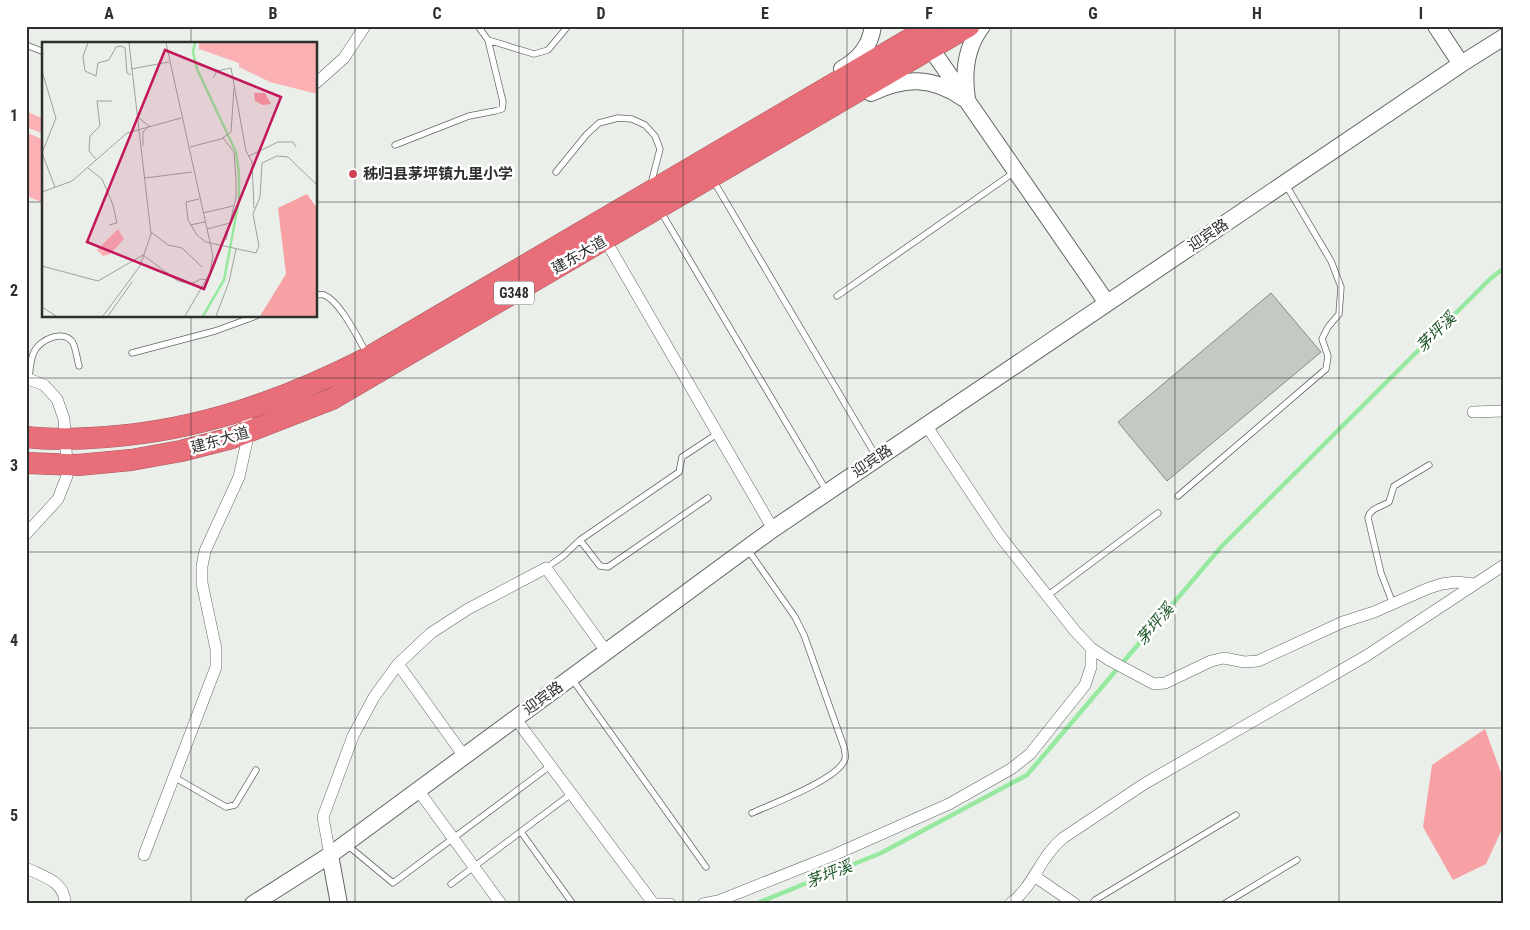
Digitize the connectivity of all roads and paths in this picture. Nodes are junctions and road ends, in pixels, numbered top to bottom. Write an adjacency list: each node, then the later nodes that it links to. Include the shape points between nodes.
1 (365, 26): 14 (street, via 344,58)
2 (478, 26): 10 (lane)
3 (568, 26): 10 (lane, via 548,50 534,54)
4 (873, 26): 16 (main road, via 865,50 832,76)
5 (969, 26): 8 (highway, 建东大道 / G348)
6 (982, 26): 15 (main road, via 972,41 965,65)
7 (1436, 26): 13 (main road)
8 (924, 34): 15 (main road); 16 (highway, 建东大道 / G348)
9 (1504, 37): 13 (main road, 迎宾路)
10 (488, 40): 17 (lane, via 502,108 469,116)
11 (26, 45): 12 (lane)
12 (42, 51)
13 (1461, 64): 21 (main road, 迎宾路)
14 (318, 81)
15 (967, 101): 16 (main road, via 940,86 910,80 891,84 853,103); 19 (main road)
16 (809, 109): 18 (highway, 建东大道 / G348)
17 (395, 144)
18 (706, 169): 22 (highway, 建东大道 / G348); 40 (lane)
19 (1016, 171): 25 (lane); 26 (main road)
20 (556, 172): 22 (lane, via 600,123 618,118 632,119 645,125 655,136 660,149)
21 (1285, 183): 26 (main road, 迎宾路); 45 (lane, via 1332,261 1341,287 1339,314 1322,339 1328,356 1326,369)
22 (654, 200): 23 (highway, 建东大道 / G348); 44 (lane)
23 (600, 232): 29 (highway, 建东大道 / G348); 37 (street)
24 (318, 294): 29 (lane, via 324,295 344,314)
25 (837, 296)
26 (1107, 303): 35 (main road, 迎宾路)
27 (251, 318): 28 (lane)
28 (132, 353)
29 (373, 365): 32 (highway, 建东大道 / G348); 36 (highway, 建东大道 / G348, via 332,399)
30 (79, 366): 31 (lane, via 72,342 64,336 53,337 42,342 34,352)
31 (27, 378): 39 (street, via 44,385 57,399)
32 (245, 410): 36 (street); 39 (highway, 建东大道 / G348, via 181,427 131,435)
33 (1473, 412): 34 (street)
34 (1504, 412)
35 (926, 425): 40 (main road, 迎宾路); 55 (street, via 996,530)
36 (249, 432): 42 (highway, 建东大道 / G348, via 181,451 131,460); 65 (street, via 239,477 205,551 202,583 216,649 216,667)
37 (717, 434): 48 (street); 50 (lane, via 682,457 679,472)
38 (26, 437): 39 (highway, 建东大道 / G348)
39 (66, 439): 42 (street)
40 (877, 458): 44 (main road, 迎宾路)
41 (26, 463): 42 (highway, 建东大道 / G348)
42 (67, 464): 49 (street, via 67,476 58,499)
43 (1429, 465): 56 (lane, via 1397,483 1389,502 1369,514 1381,573)
44 (827, 492): 48 (main road, 迎宾路)
45 (1178, 496)
46 (708, 498): 50 (lane, via 608,567 600,566)
47 (1158, 513): 55 (lane)
48 (772, 529): 51 (main road, 迎宾路)
49 (26, 534)
50 (580, 540): 53 (lane)
51 (746, 548): 58 (main road, 迎宾路); 68 (lane, via 804,635 846,758 840,767 810,787)
52 (1504, 565): 54 (street)
53 (546, 568): 58 (street); 59 (street, via 468,609 431,633)
54 (1475, 584): 56 (street, via 1442,584); 79 (street, via 1366,656 1136,790 1053,846)
55 (1047, 596): 57 (street)
56 (1393, 604): 57 (street, via 1343,622 1258,661 1224,658 1211,661 1165,683 1154,684)
57 (1091, 648): 88 (street, via 1091,667 1085,685 1030,754 1011,769 949,804 842,851 718,901)
58 (606, 651): 60 (main road, 迎宾路)
59 (398, 664): 62 (street); 74 (street, via 374,697 353,736 323,817)
60 (571, 678): 61 (main road, 迎宾路); 76 (lane)
61 (515, 718): 62 (main road, 迎宾路); 63 (street)
62 (464, 756): 66 (main road, 迎宾路)
63 (550, 766): 67 (street); 71 (lane)
64 (256, 770): 65 (lane, via 235,804 226,807)
65 (174, 777): 73 (street)
66 (418, 790): 71 (street); 72 (main road, 迎宾路)
67 (571, 794): 70 (lane); 81 (street)
68 (752, 813)
69 (1236, 816): 91 (lane)
70 (521, 832): 77 (lane); 86 (lane)
71 (453, 838): 72 (lane, via 393,884); 77 (street)
72 (346, 844): 74 (main road, 迎宾路)
73 (144, 855)
74 (330, 855): 83 (main road, 迎宾路); 84 (main road)
75 (1297, 860): 92 (lane)
76 (706, 866)
77 (474, 867): 80 (lane); 85 (street)
78 (26, 868): 82 (street, via 59,884 65,894)
79 (1034, 876): 89 (street); 90 (street)
80 (451, 884)
81 (651, 903): 87 (street)
82 (65, 904)
83 (254, 904)
84 (338, 904)
85 (501, 904)
86 (573, 904)
87 (670, 904)
88 (703, 904)
89 (1010, 904)
90 (1075, 904)
91 (1092, 904)
92 (1224, 904)

